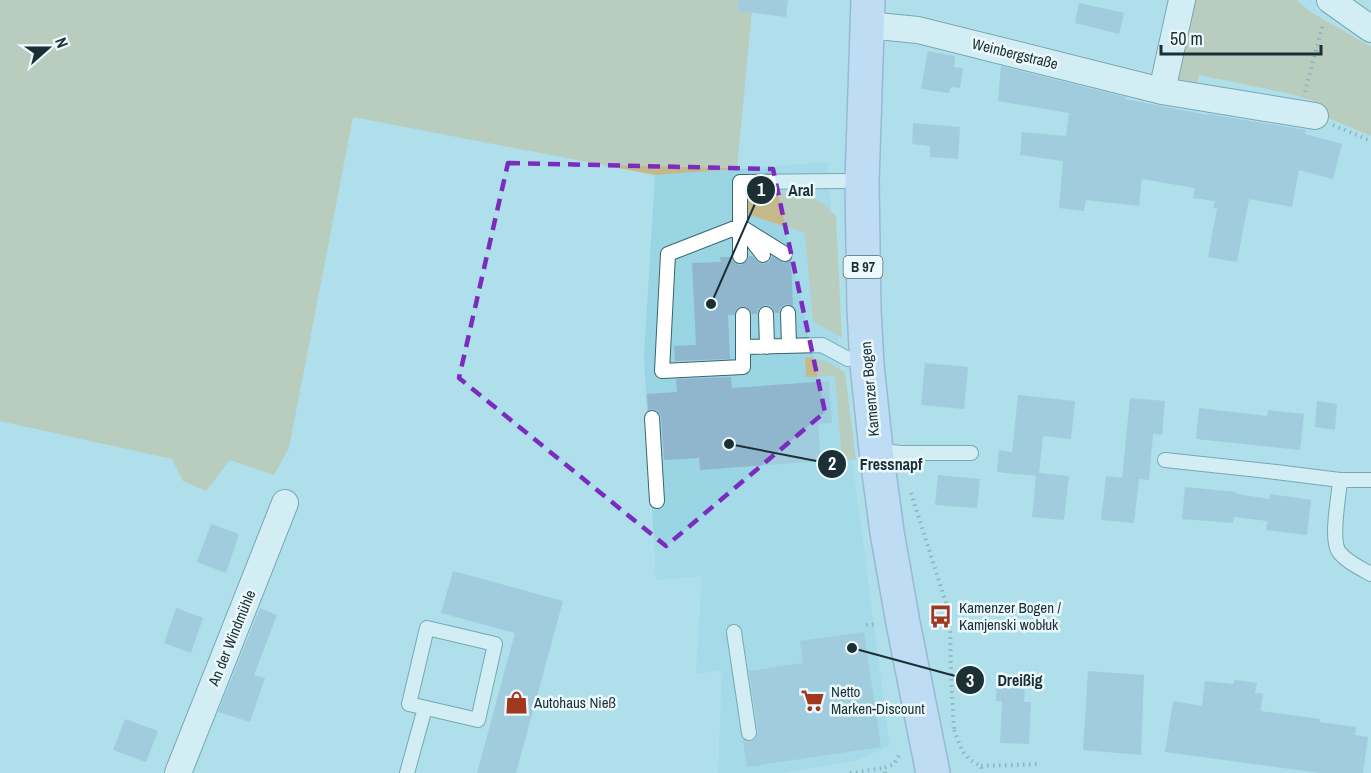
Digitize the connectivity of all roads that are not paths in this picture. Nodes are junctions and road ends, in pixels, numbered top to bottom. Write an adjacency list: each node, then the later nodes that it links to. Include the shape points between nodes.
1 (1182, 0): 5 (street)
2 (1331, 0): 4 (street)
3 (868, 13): 5 (street, Weinbergstraße, via 918,30); 20 (main road, Kamenzer Bogen / B 97, via 862,182 864,309 867,364)
4 (1371, 29)
5 (1162, 91): 6 (street, Weinbergstraße)
6 (1307, 115)
7 (843, 182): 8 (lane, via 740,182)
8 (740, 226): 9 (lane); 10 (lane); 11 (lane); 17 (lane, via 668,254 662,371 743,368)
9 (785, 254)
10 (763, 255)
11 (740, 256)
12 (788, 313): 15 (lane)
13 (766, 314): 16 (lane)
14 (742, 315): 17 (lane)
15 (789, 346): 16 (lane); 18 (lane, via 822,345)
16 (767, 347): 17 (lane)
17 (744, 348)
18 (848, 359)
19 (652, 418): 25 (lane)
20 (888, 452): 21 (lane); 33 (main road, Kamenzer Bogen / B 97, via 887,532)
21 (971, 453)
22 (1165, 460): 23 (lane)
23 (1340, 480): 24 (lane); 27 (lane, via 1335,537 1338,550)
24 (1371, 480)
25 (657, 501)
26 (285, 503): 31 (street, An der Windmühle)
27 (1371, 574)
28 (734, 632): 30 (lane)
29 (426, 708): 29 (lane, via 478,720 495,644 427,628 409,704); 32 (lane)
30 (749, 733)
31 (178, 773)
32 (407, 773)
33 (933, 773)

